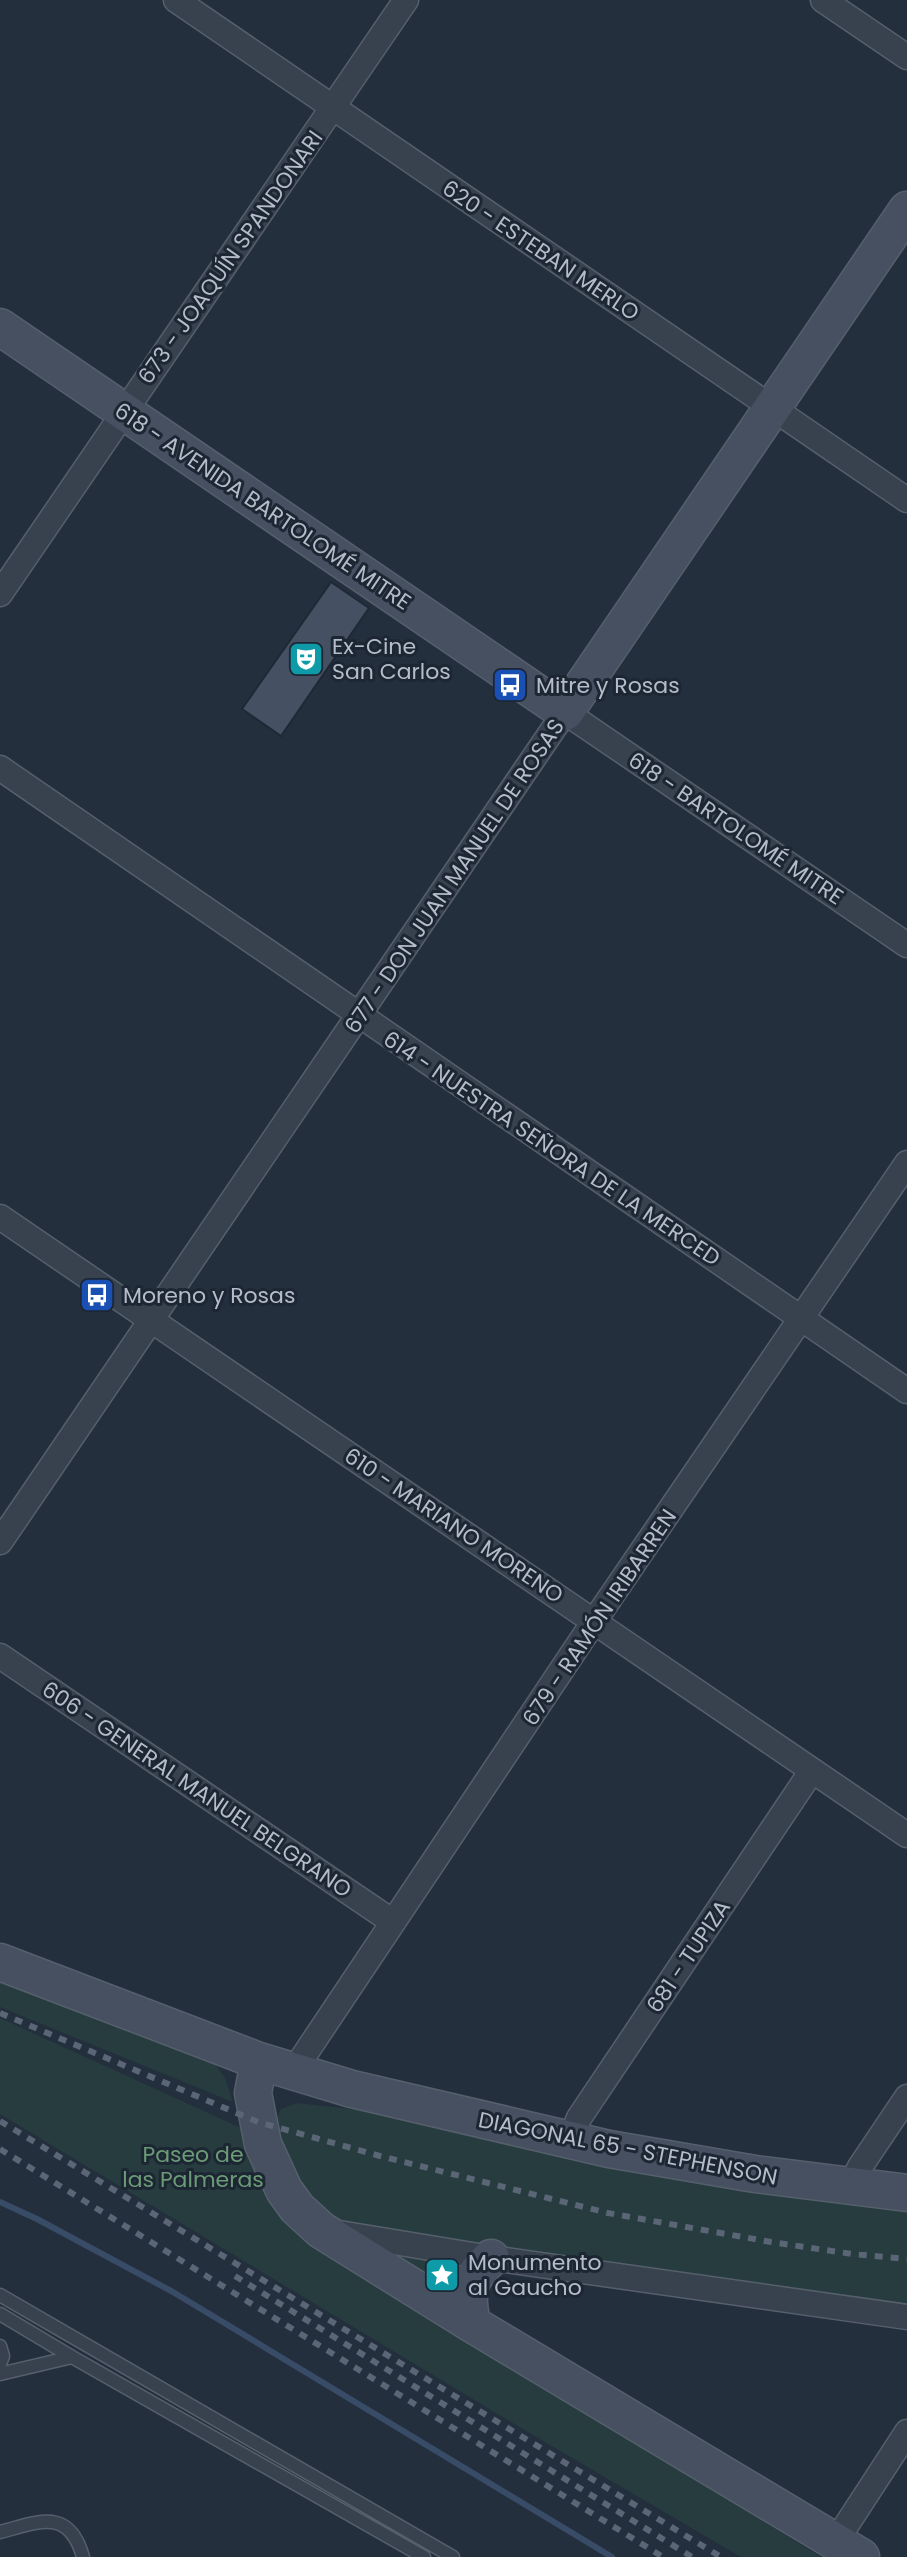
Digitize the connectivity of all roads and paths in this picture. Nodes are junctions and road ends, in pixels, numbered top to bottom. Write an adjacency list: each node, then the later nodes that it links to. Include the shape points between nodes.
1 (176, 0): 5 (street, 620 - ESTEBAN MERLO)
2 (406, 0): 5 (street, 673 - JOAQUÍN SPANDONARI)
3 (823, 0): 4 (street)
4 (907, 57)
5 (333, 108): 8 (street, 620 - ESTEBAN MERLO); 9 (street, 673 - JOAQUÍN SPANDONARI)
6 (907, 210): 8 (street, 677 - DON JUAN MANUEL DE ROSAS)
7 (0, 327): 9 (street, 618 - AVENIDA BARTOLOMÉ MITRE)
8 (772, 408): 10 (street, 620 - ESTEBAN MERLO); 12 (street, 677 - DON JUAN MANUEL DE ROSAS)
9 (124, 412): 11 (street, 673 - JOAQUÍN SPANDONARI); 12 (street, 618 - AVENIDA BARTOLOMÉ MITRE)
10 (907, 500)
11 (0, 594)
12 (565, 712): 14 (street, 618 - BARTOLOMÉ MITRE); 15 (street, 677 - DON JUAN MANUEL DE ROSAS)
13 (0, 768): 15 (street, 614 - NUESTRA SEÑORA DE LA MERCED)
14 (907, 945)
15 (359, 1017): 18 (street, 614 - NUESTRA SEÑORA DE LA MERCED); 19 (street, 677 - DON JUAN MANUEL DE ROSAS)
16 (907, 1163): 18 (street, 679 - RAMÓN IRIBARREN)
17 (0, 1217): 19 (street, 610 - MARIANO MORENO)
18 (803, 1319): 20 (street, 614 - NUESTRA SEÑORA DE LA MERCED); 22 (street, 679 - RAMÓN IRIBARREN)
19 (151, 1320): 21 (street, 677 - DON JUAN MANUEL DE ROSAS); 22 (street, 610 - MARIANO MORENO)
20 (907, 1391)
21 (0, 1542)
22 (595, 1620): 24 (street, 610 - MARIANO MORENO); 26 (street, 679 - RAMÓN IRIBARREN)
23 (0, 1656): 26 (street, 606 - GENERAL MANUEL BELGRANO)
24 (811, 1772): 25 (street, 610 - MARIANO MORENO); 31 (street, 681 - TUPIZA, via 579,2118)
25 (907, 1835)
26 (393, 1922): 29 (street, 679 - RAMÓN IRIBARREN)
27 (0, 1962): 28 (street, DIAGONAL 65 - STEPHENSON)
28 (259, 2061): 29 (street, DIAGONAL 65 - STEPHENSON); 34 (street, via 253,2093 263,2144 284,2190)
29 (293, 2072): 31 (street, DIAGONAL 65 - STEPHENSON)
30 (907, 2097): 32 (street)
31 (569, 2142): 32 (street, DIAGONAL 65 - STEPHENSON)
32 (849, 2188): 33 (street, DIAGONAL 65 - STEPHENSON)
33 (907, 2193)
34 (321, 2230): 35 (street); 39 (street)
35 (491, 2258): 38 (street); 39 (street, via 476,2272 469,2289)
36 (0, 2295): 49 (lane)
37 (0, 2314): 41 (lane)
38 (907, 2317)
39 (472, 2324): 46 (street)
40 (0, 2346): 42 (lane)
41 (72, 2357): 43 (lane); 48 (lane)
42 (0, 2364)
43 (0, 2374)
44 (907, 2432): 46 (street)
45 (0, 2532): 47 (lane, via 55,2521 69,2528)
46 (849, 2549)
47 (83, 2557)
48 (424, 2557)
49 (453, 2557)

